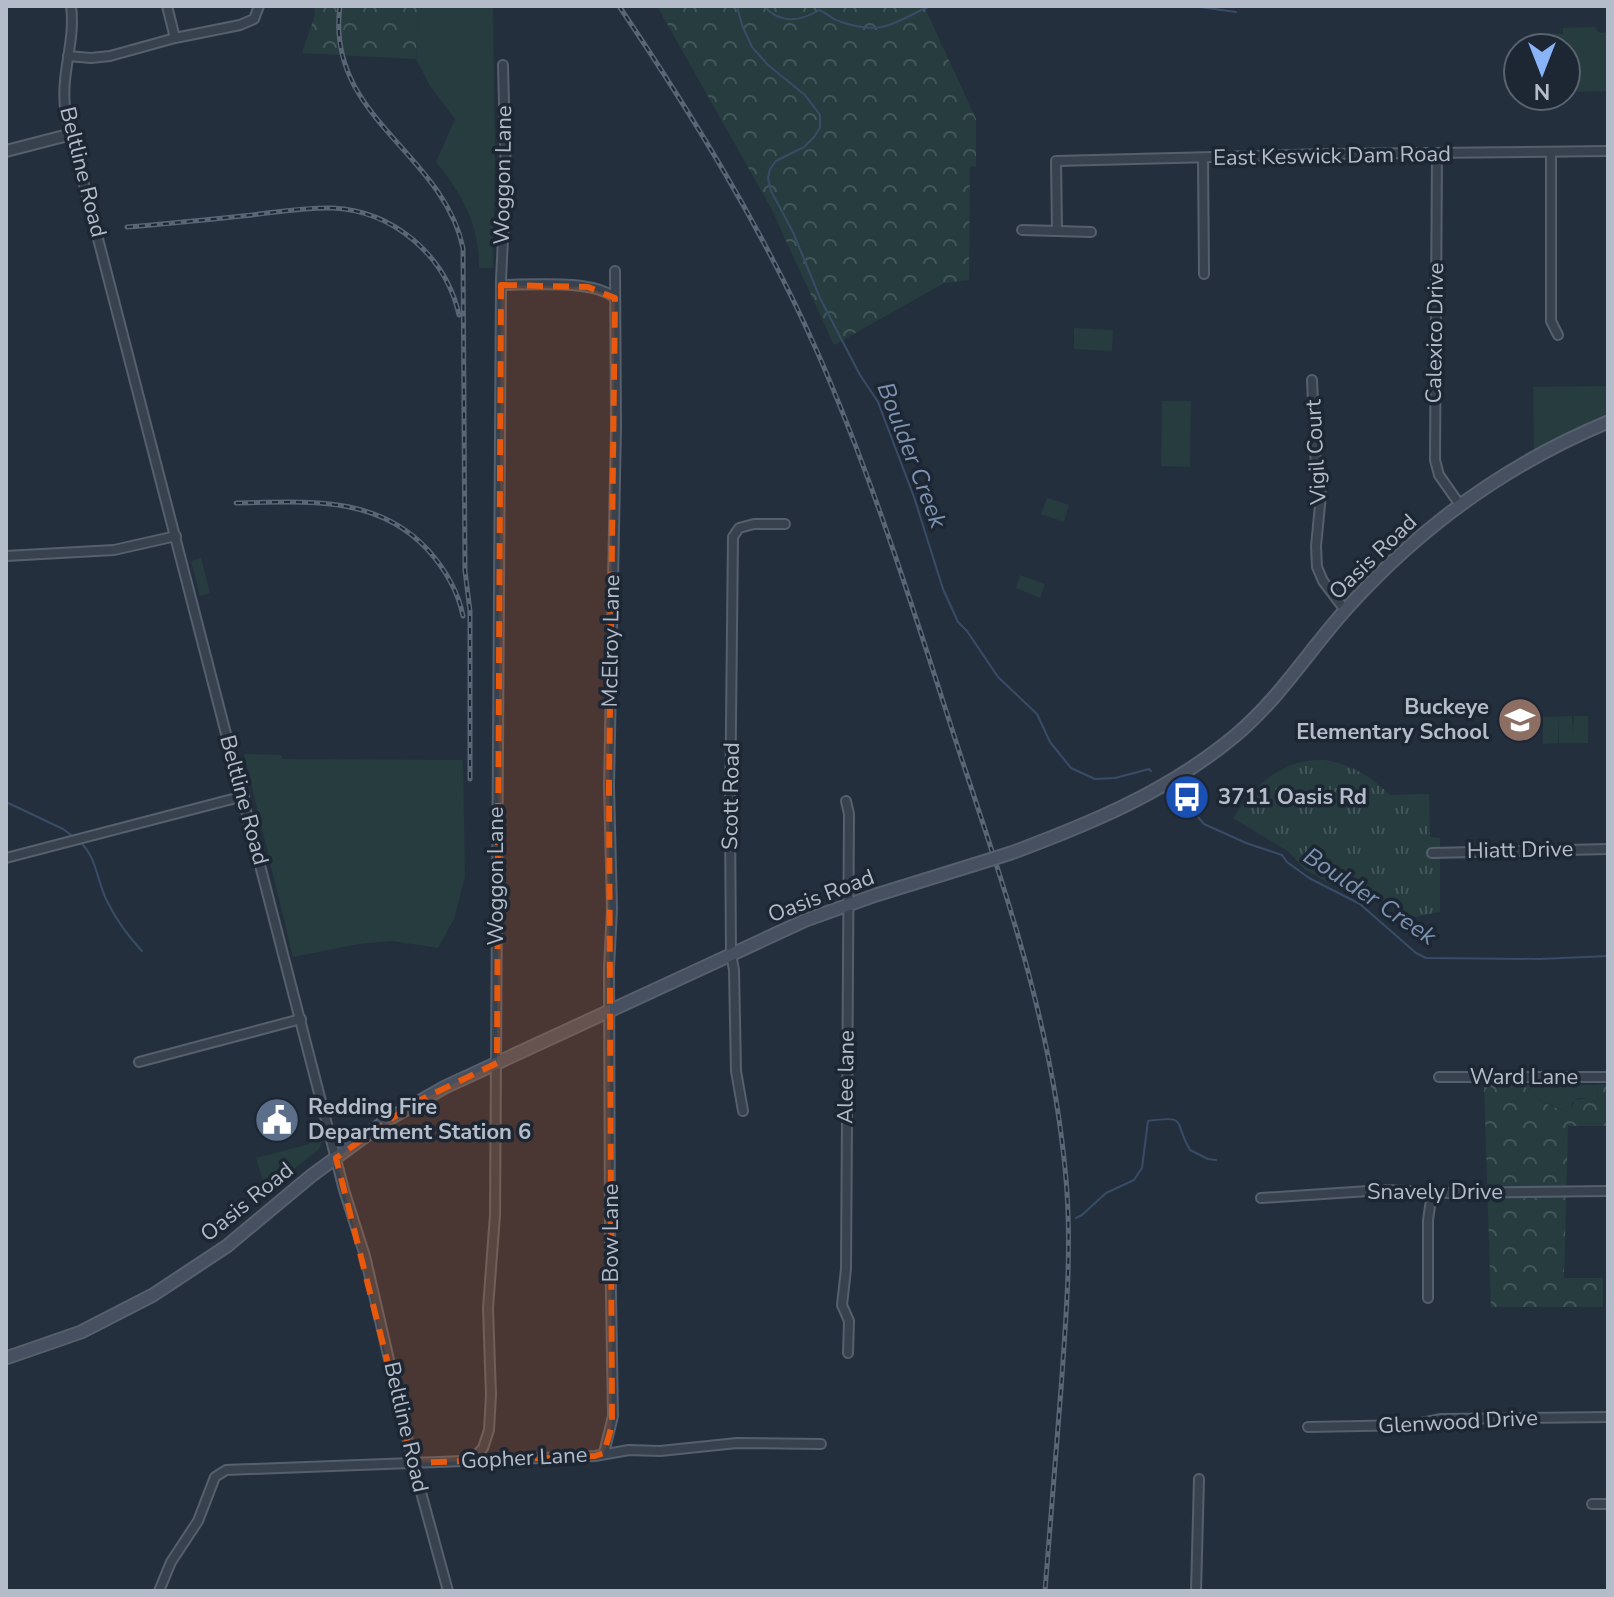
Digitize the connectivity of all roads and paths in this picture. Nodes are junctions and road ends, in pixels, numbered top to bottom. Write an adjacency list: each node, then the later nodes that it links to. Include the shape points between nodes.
1 (71, 6): 5 (street, Beltline Road)
2 (167, 6): 4 (street)
3 (259, 6): 4 (street, via 247,23)
4 (175, 38): 5 (street, via 97,58)
5 (68, 56): 7 (street, Beltline Road, via 63,86)
6 (503, 65): 18 (street, Woggon Lane, via 506,179)
7 (72, 134): 8 (street); 25 (street, Beltline Road)
8 (6, 151)
9 (1608, 151): 10 (street, East Keswick Dam Road)
10 (1551, 152): 11 (street, East Keswick Dam Road); 20 (street, via 1551,321)
11 (1437, 153): 12 (street, East Keswick Dam Road); 23 (street, Calexico Drive, via 1435,460)
12 (1203, 159): 14 (street, East Keswick Dam Road, via 1056,161); 17 (street)
13 (1022, 230): 14 (street)
14 (1057, 230): 15 (street)
15 (1091, 232)
16 (615, 271): 19 (street, McElroy Lane)
17 (1204, 274)
18 (501, 285): 19 (street, via 588,287); 38 (street, Woggon Lane)
19 (615, 298): 35 (street, McElroy Lane)
20 (1558, 335)
21 (1312, 380): 27 (street, Vigil Court, via 1321,495 1317,567)
22 (1608, 422): 23 (main road, Oasis Road, via 1532,458)
23 (1460, 505): 27 (main road, Oasis Road)
24 (785, 524): 34 (street, Scott Road, via 754,524 739,528 733,537)
25 (176, 536): 26 (street, via 114,550); 28 (street, Beltline Road)
26 (6, 556)
27 (1345, 610): 33 (main road, Oasis Road, bridge, via 1269,704 1159,790 1011,853)
28 (244, 796): 32 (street); 36 (street, Beltline Road)
29 (846, 801): 33 (street, Alee lane)
30 (1608, 849): 31 (street, Hiatt Drive)
31 (1432, 853)
32 (6, 858)
33 (848, 904): 34 (main road, Oasis Road); 47 (street, Alee lane, via 842,1305 849,1321)
34 (731, 954): 35 (main road, Oasis Road); 41 (street, Scott Road)
35 (611, 1011): 38 (main road, Oasis Road); 52 (street, Bow Lane, via 613,1416)
36 (301, 1019): 37 (street); 42 (street, Beltline Road)
37 (139, 1062)
38 (497, 1063): 42 (main road, Oasis Road, via 414,1103); 53 (street, Woggon Lane, via 489,1430)
39 (1439, 1077): 40 (street, Ward Lane)
40 (1608, 1077)
41 (743, 1111)
42 (336, 1158): 48 (main road, Oasis Road, via 227,1246 153,1295 81,1332); 54 (street, Beltline Road, via 365,1256)
43 (1608, 1191): 44 (street, Snavely Drive)
44 (1432, 1193): 45 (street, Snavely Drive, via 1384,1190); 46 (street)
45 (1261, 1198)
46 (1428, 1298)
47 (848, 1353)
48 (6, 1358)
49 (1608, 1417): 50 (street, Glenwood Drive)
50 (1308, 1427)
51 (821, 1444): 52 (street, Gopher Lane)
52 (604, 1453): 53 (street, Gopher Lane)
53 (471, 1461): 54 (street, Gopher Lane)
54 (413, 1463): 58 (street, Gopher Lane, via 226,1470 215,1477 198,1521); 59 (street, Beltline Road)
55 (1199, 1479): 60 (street)
56 (1592, 1504): 57 (street)
57 (1608, 1504)
58 (159, 1591)
59 (448, 1591)
60 (1196, 1591)

